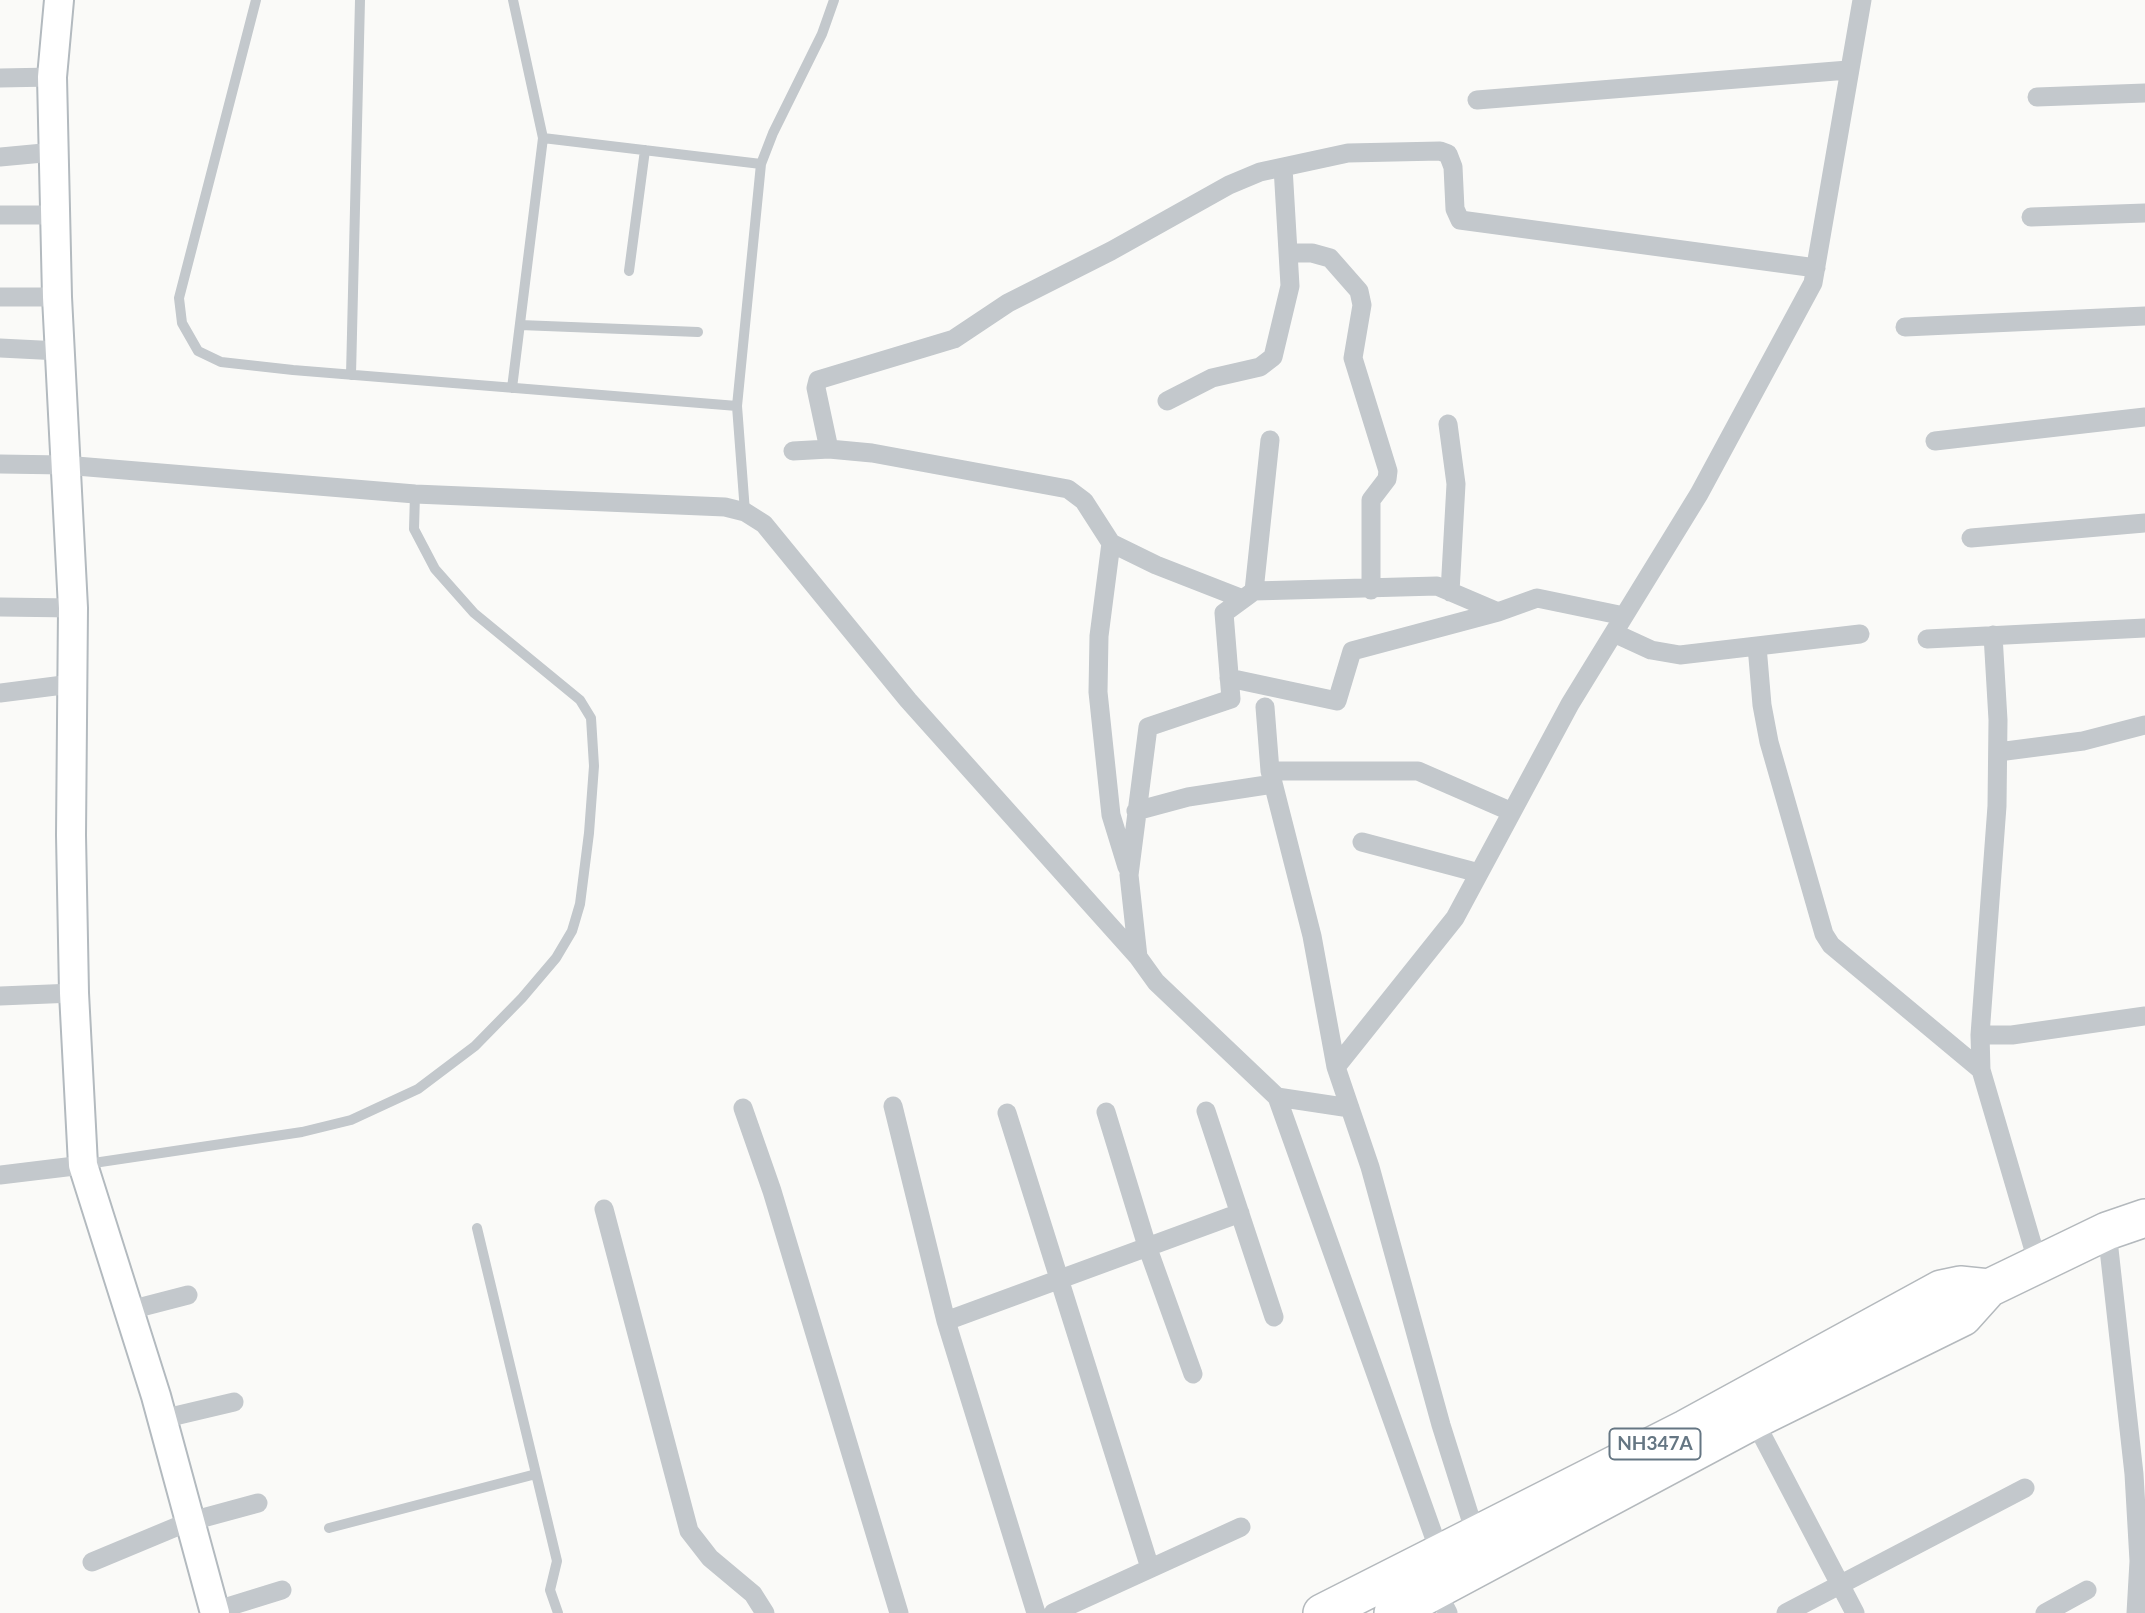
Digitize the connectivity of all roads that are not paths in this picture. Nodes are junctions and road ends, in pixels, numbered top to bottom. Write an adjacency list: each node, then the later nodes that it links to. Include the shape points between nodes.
1 (59, 0): 8 (street)
2 (256, 0): 34 (lane, via 180,298 182,323 198,351 221,362)
3 (360, 0): 34 (lane)
4 (513, 0): 13 (lane)
5 (834, 0): 17 (lane)
6 (1861, 0): 7 (street)
7 (1848, 70): 12 (street); 24 (street)
8 (52, 77): 9 (street); 15 (street)
9 (0, 78)
10 (2145, 93): 11 (street)
11 (2037, 97)
12 (1477, 100)
13 (543, 138): 14 (lane); 29 (lane)
14 (645, 150): 17 (lane); 25 (lane)
15 (54, 152): 16 (street); 21 (street)
16 (0, 157)
17 (761, 164): 37 (lane)
18 (1283, 167): 23 (street); 24 (street, via 1348,153 1440,151 1448,154 1453,167 1455,209 1460,220); 42 (street, via 1228,185 1008,303 954,339 818,380)
19 (2145, 212): 22 (street)
20 (0, 215): 21 (street)
21 (55, 215): 27 (street)
22 (2031, 217)
23 (1288, 253): 36 (street, via 1290,286 1273,356 1260,367 1212,379); 51 (street, via 1330,258 1359,291 1362,305 1353,358 1388,471 1387,480 1371,500)
24 (1816, 268): 57 (street, via 1813,283 1705,482)
25 (629, 271)
26 (0, 297): 27 (street)
27 (57, 297): 33 (street)
28 (2145, 316): 30 (street)
29 (520, 325): 31 (lane); 35 (lane)
30 (1905, 327)
31 (698, 332)
32 (0, 348): 33 (street)
33 (60, 351): 45 (street)
34 (351, 375): 35 (lane)
35 (512, 388): 37 (lane)
36 (1167, 401)
37 (737, 406): 47 (lane)
38 (2145, 416): 41 (street)
39 (1448, 424): 52 (street, via 1456,484)
40 (1270, 440): 53 (street)
41 (1935, 440)
42 (829, 449): 43 (street); 50 (street, via 1068,489 1084,501)
43 (793, 451)
44 (0, 464): 45 (street)
45 (64, 466): 46 (street); 55 (street)
46 (415, 494): 47 (street, via 725,507); 89 (lane, via 414,529 435,569 474,613 580,700 591,718 594,766 589,833 572,931 522,998 475,1046 418,1089 351,1120 302,1132)
47 (745, 512): 75 (street, via 764,524 908,700)
48 (2145, 523): 49 (street)
49 (1971, 538)
50 (1111, 543): 53 (street, via 1156,565); 74 (street, via 1099,636 1098,692 1111,816)
51 (1371, 590): 52 (street, via 1437,586); 53 (street, via 1322,587)
52 (1450, 592): 56 (street)
53 (1248, 595): 63 (street, via 1224,613)
54 (0, 607): 55 (street)
55 (73, 608): 64 (street)
56 (1498, 612): 57 (street, via 1537,598); 63 (street, via 1352,651 1337,701)
57 (1619, 624): 62 (street, via 1651,650 1679,655); 71 (street)
58 (2145, 628): 60 (street)
59 (1860, 634): 62 (street)
60 (1993, 635): 61 (street); 68 (street)
61 (1927, 639)
62 (1757, 646): 81 (street, via 1769,742 1824,934 1831,945)
63 (1229, 678): 70 (street, via 1231,699 1148,727)
64 (71, 684): 65 (street); 76 (street)
65 (0, 693)
66 (1265, 707): 69 (street)
67 (2145, 725): 68 (street, via 2083,741)
68 (1998, 752): 79 (street)
69 (1271, 778): 70 (street); 71 (street, via 1418,771); 80 (street, via 1312,936)
70 (1136, 811): 74 (street)
71 (1512, 812): 73 (street)
72 (1362, 842): 73 (street)
73 (1479, 873): 80 (street, via 1455,918)
74 (1129, 875): 75 (street)
75 (1139, 957): 82 (street, via 1156,982)
76 (74, 993): 77 (street); 89 (street)
77 (0, 996)
78 (2145, 1016): 79 (street, via 2012,1035)
79 (1980, 1035): 81 (street)
80 (1336, 1067): 85 (street)
81 (1981, 1070): 97 (street)
82 (1277, 1097): 85 (street); 118 (street)
83 (893, 1106): 103 (street)
84 (743, 1108): 124 (street)
85 (1350, 1108): 114 (street)
86 (1206, 1111): 92 (street)
87 (1106, 1112): 96 (street)
88 (1007, 1114): 98 (street)
89 (83, 1165): 90 (street); 101 (street)
90 (0, 1175)
91 (604, 1209): 123 (street, via 689,1531 710,1558 753,1594)
92 (1240, 1213): 96 (street); 102 (street)
93 (2145, 1218): 95 (highway, NH347A)
94 (477, 1228): 108 (lane)
95 (2107, 1231): 97 (highway, NH347A); 132 (street, via 2134,1474 2139,1561)
96 (1147, 1246): 98 (street); 104 (street)
97 (2038, 1264): 99 (highway, NH347A)
98 (1058, 1279): 103 (street); 116 (street)
99 (1989, 1287): 107 (highway, NH347A, via 1963,1317); 114 (highway, NH347A, via 1941,1289 1685,1429)
100 (188, 1295): 101 (street)
101 (130, 1310): 106 (street)
102 (1274, 1317)
103 (946, 1321): 125 (street)
104 (1193, 1374)
105 (234, 1402): 106 (street)
106 (162, 1419): 111 (street)
107 (1754, 1420): 117 (street); 118 (highway, NH347A)
108 (536, 1474): 113 (lane); 122 (lane, via 557,1561 550,1590)
109 (2025, 1488): 117 (street)
110 (258, 1503): 111 (street)
111 (188, 1522): 115 (street); 121 (street)
112 (1241, 1527): 116 (street)
113 (329, 1528)
114 (1476, 1536): 118 (highway, NH347A)
115 (92, 1562)
116 (1150, 1569): 126 (street)
117 (1842, 1584): 129 (street); 130 (street)
118 (1444, 1585): 127 (highway, NH347A); 128 (highway, NH347A)
119 (282, 1590): 121 (street)
120 (2087, 1590): 131 (street)
121 (214, 1612)
122 (558, 1613)
123 (765, 1613)
124 (899, 1613)
125 (1035, 1613)
126 (1053, 1613)
127 (1322, 1613)
128 (1393, 1613)
129 (1786, 1613)
130 (1855, 1613)
131 (2045, 1613)
132 (2136, 1613)

